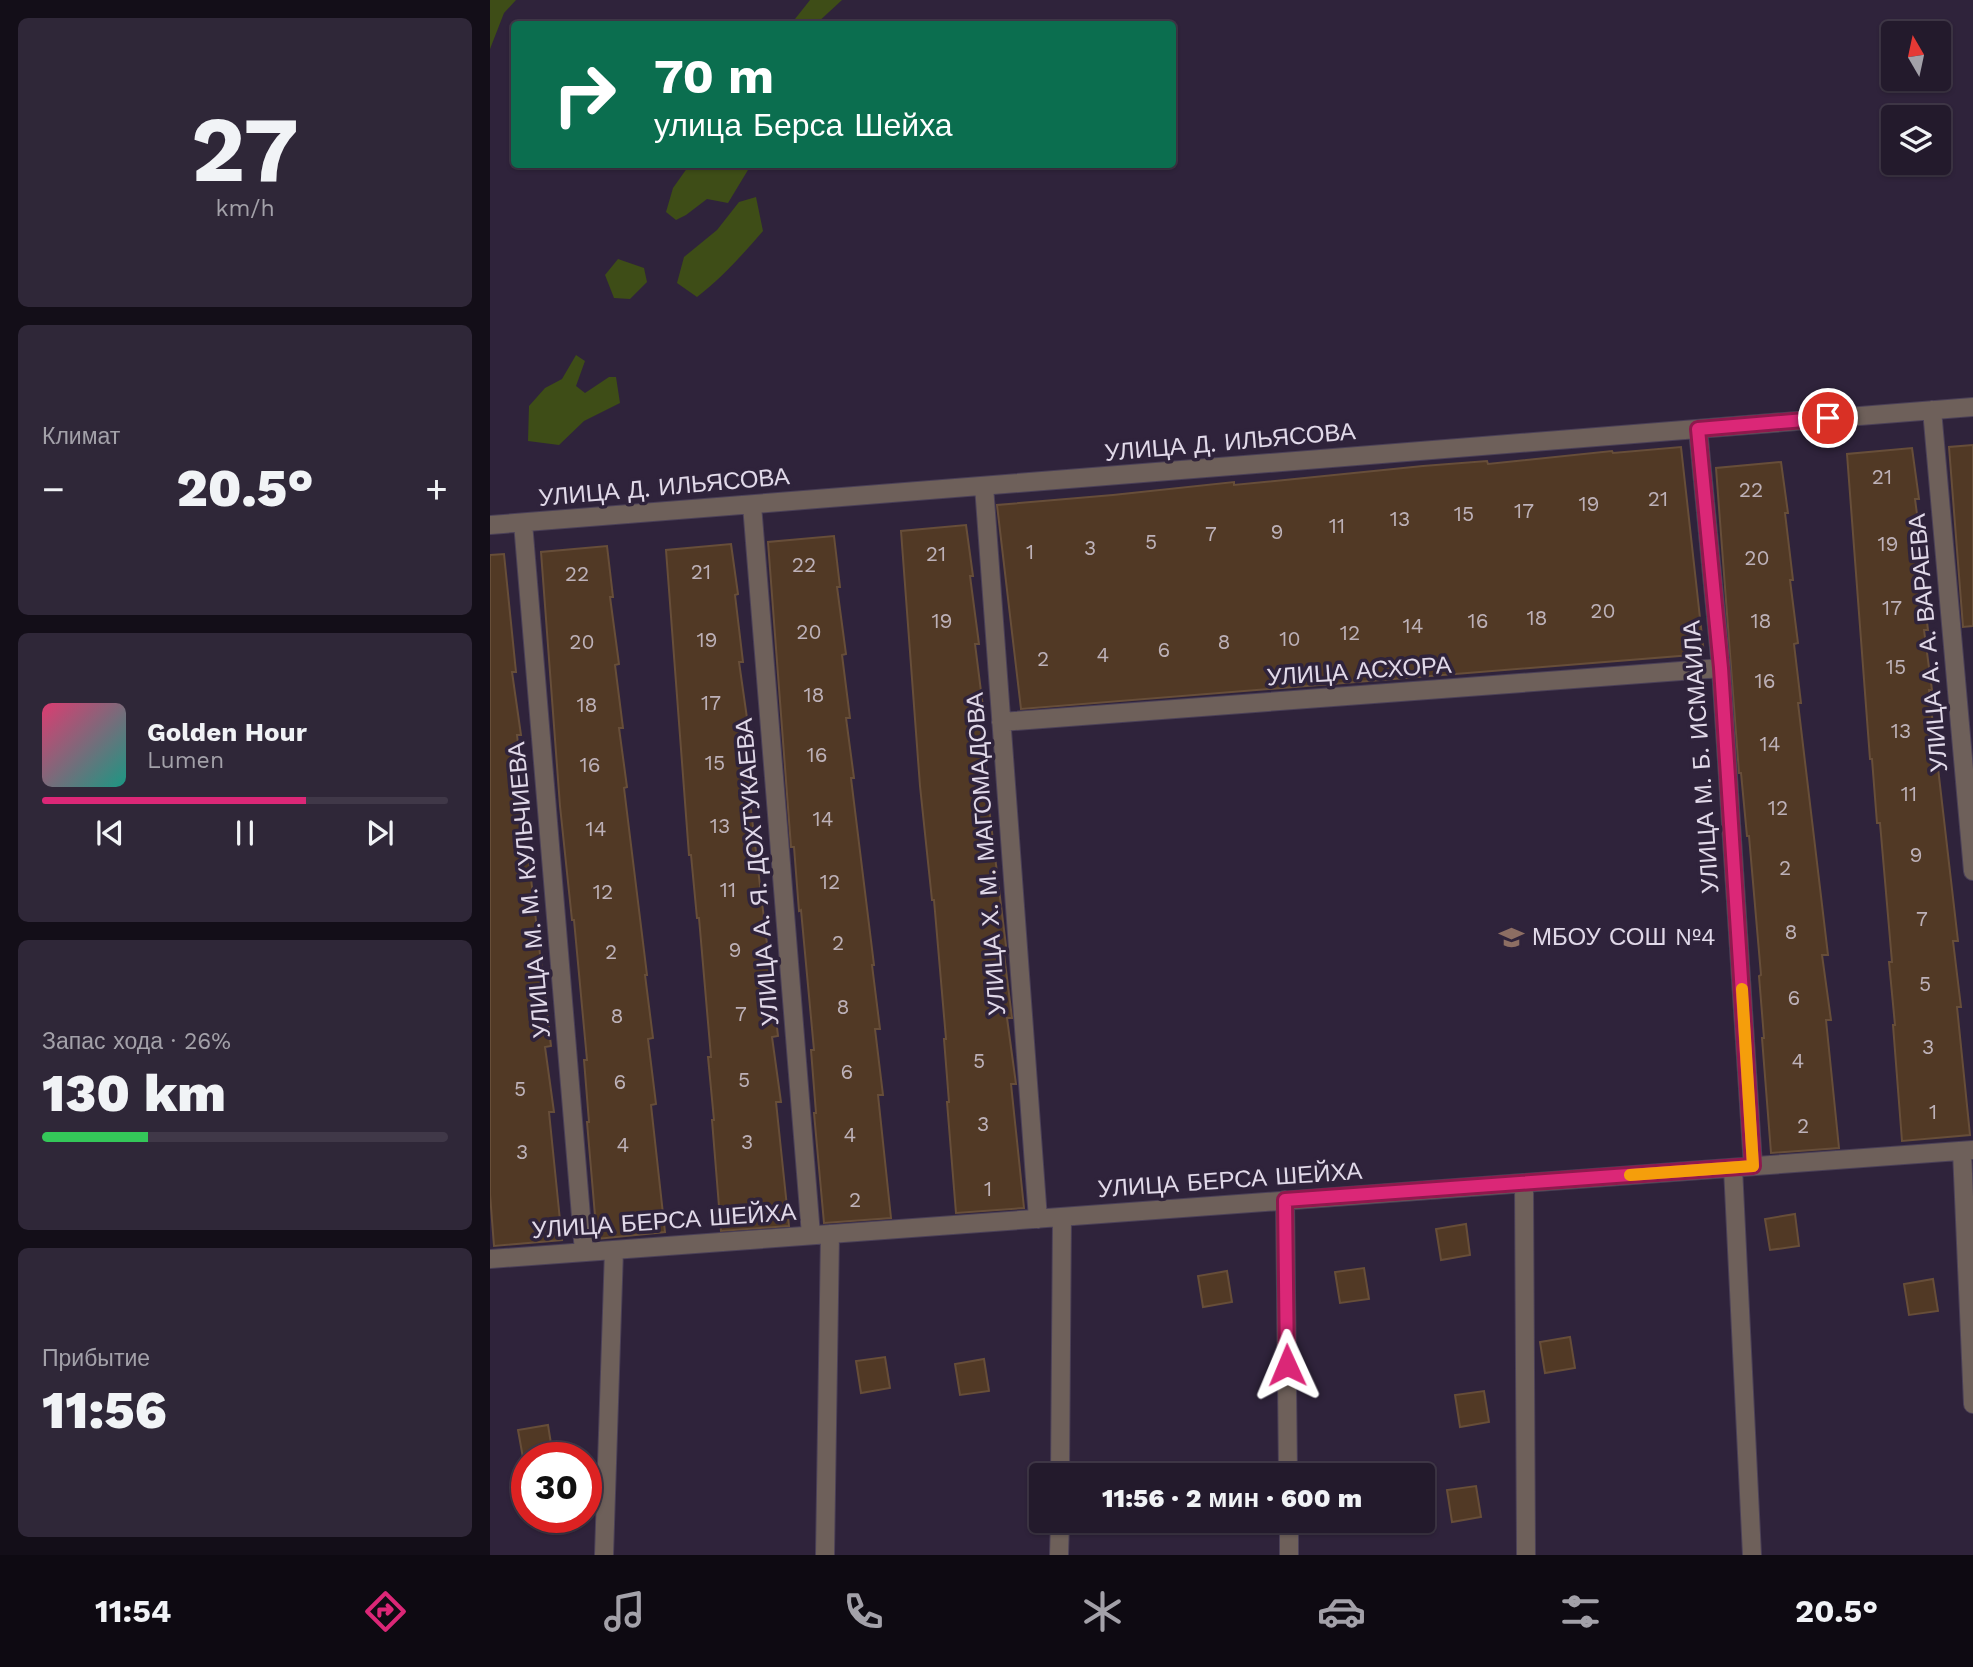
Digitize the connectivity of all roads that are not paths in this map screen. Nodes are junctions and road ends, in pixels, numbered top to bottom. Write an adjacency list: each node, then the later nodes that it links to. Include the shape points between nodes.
1 (1973, 407): 2 (street, УЛИЦА Д. ИЛЬЯСОВА)
2 (1932, 410): 3 (street, УЛИЦА Д. ИЛЬЯСОВА); 10 (street, УЛИЦА А. А. ВАРАЕВА)
3 (1698, 429): 4 (street, УЛИЦА Д. ИЛЬЯСОВА); 8 (street, УЛИЦА М. Б. ИСМАИЛА)
4 (984, 486): 5 (street, УЛИЦА Д. ИЛЬЯСОВА); 9 (street, УЛИЦА Х. М. МАГОМАДОВА)
5 (752, 505): 6 (street, УЛИЦА Д. ИЛЬЯСОВА); 19 (street, УЛИЦА А. Я. ДОХТУКАЕВА)
6 (523, 523): 7 (street, УЛИЦА Д. ИЛЬЯСОВА); 21 (street, УЛИЦА М. М. КУЛЬЧИЕВА)
7 (490, 525)
8 (1721, 668): 9 (street, УЛИЦА АСХОРА); 12 (street, УЛИЦА М. Б. ИСМАИЛА)
9 (1001, 722): 17 (street, УЛИЦА Х. М. МАГОМАДОВА)
10 (1973, 871)
11 (1968, 1151): 12 (street, УЛИЦА БЕРСА ШЕЙХА); 23 (street)
12 (1753, 1166): 13 (street, УЛИЦА БЕРСА ШЕЙХА)
13 (1734, 1168): 14 (street, УЛИЦА БЕРСА ШЕЙХА); 33 (street)
14 (1524, 1183): 15 (street, УЛИЦА БЕРСА ШЕЙХА); 32 (street)
15 (1285, 1200): 16 (street, УЛИЦА БЕРСА ШЕЙХА); 25 (street)
16 (1062, 1217): 17 (street, УЛИЦА БЕРСА ШЕЙХА); 24 (street)
17 (1038, 1219): 18 (street, УЛИЦА БЕРСА ШЕЙХА)
18 (830, 1234): 19 (street, УЛИЦА БЕРСА ШЕЙХА); 29 (street)
19 (811, 1235): 20 (street, УЛИЦА БЕРСА ШЕЙХА)
20 (614, 1250): 21 (street, УЛИЦА БЕРСА ШЕЙХА); 28 (street)
21 (584, 1252): 22 (street, УЛИЦА БЕРСА ШЕЙХА)
22 (490, 1259)
23 (1973, 1404)
24 (1060, 1463)
25 (1288, 1463)
26 (1060, 1533): 30 (street)
27 (1289, 1533): 31 (street)
28 (604, 1555)
29 (825, 1555)
30 (1059, 1555)
31 (1289, 1555)
32 (1526, 1555)
33 (1752, 1555)

